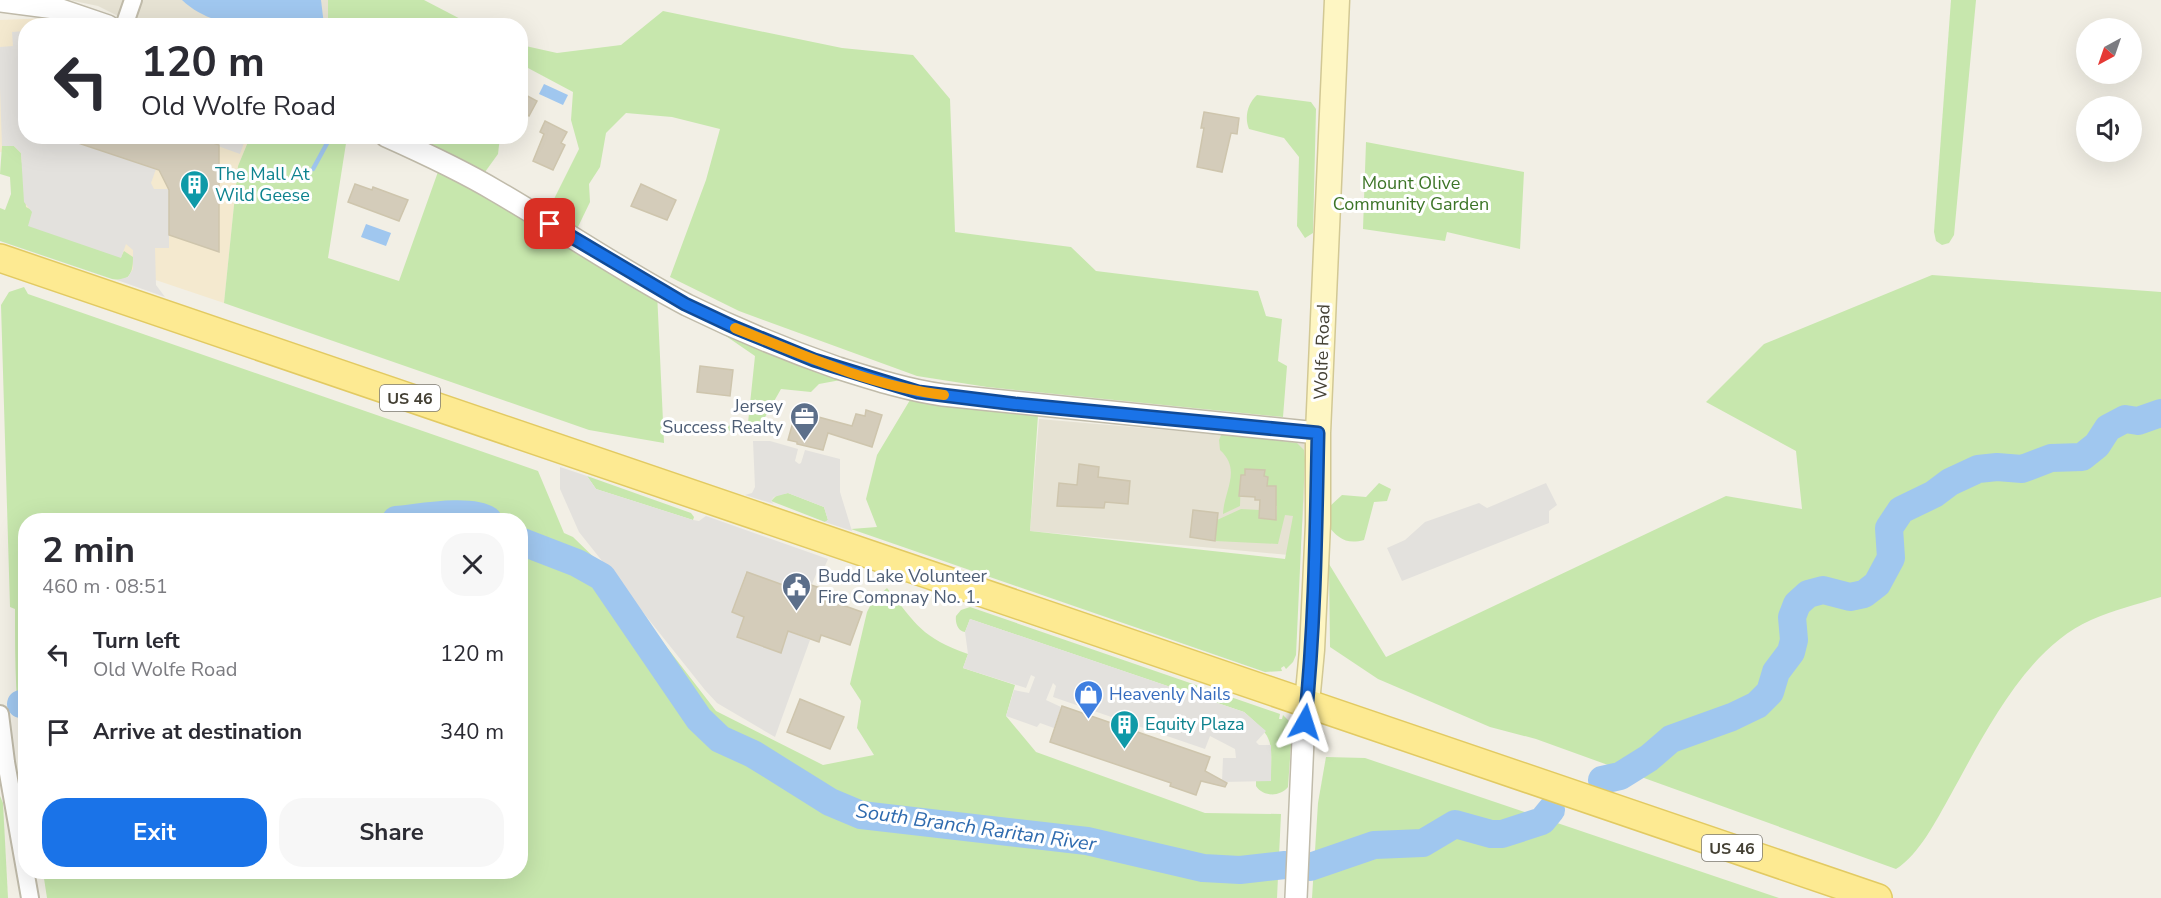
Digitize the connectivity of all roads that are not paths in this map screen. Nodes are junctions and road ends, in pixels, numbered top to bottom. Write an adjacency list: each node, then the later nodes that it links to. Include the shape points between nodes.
1 (133, 0): 5 (street)
2 (1336, 0): 8 (main road, Wolfe Road)
3 (0, 2): 4 (street, via 55,8)
4 (84, 18)
5 (127, 18)
6 (404, 144): 8 (street, via 494,190 685,304 814,360 867,377 918,392)
7 (1, 262): 9 (main road, US 46)
8 (1318, 433): 9 (main road, Wolfe Road, via 1318,524)
9 (1306, 704): 13 (street); 15 (main road, US 46)
10 (0, 714): 11 (street)
11 (18, 832)
12 (27, 879): 14 (street)
13 (1296, 891)
14 (30, 898)
15 (1878, 898)

